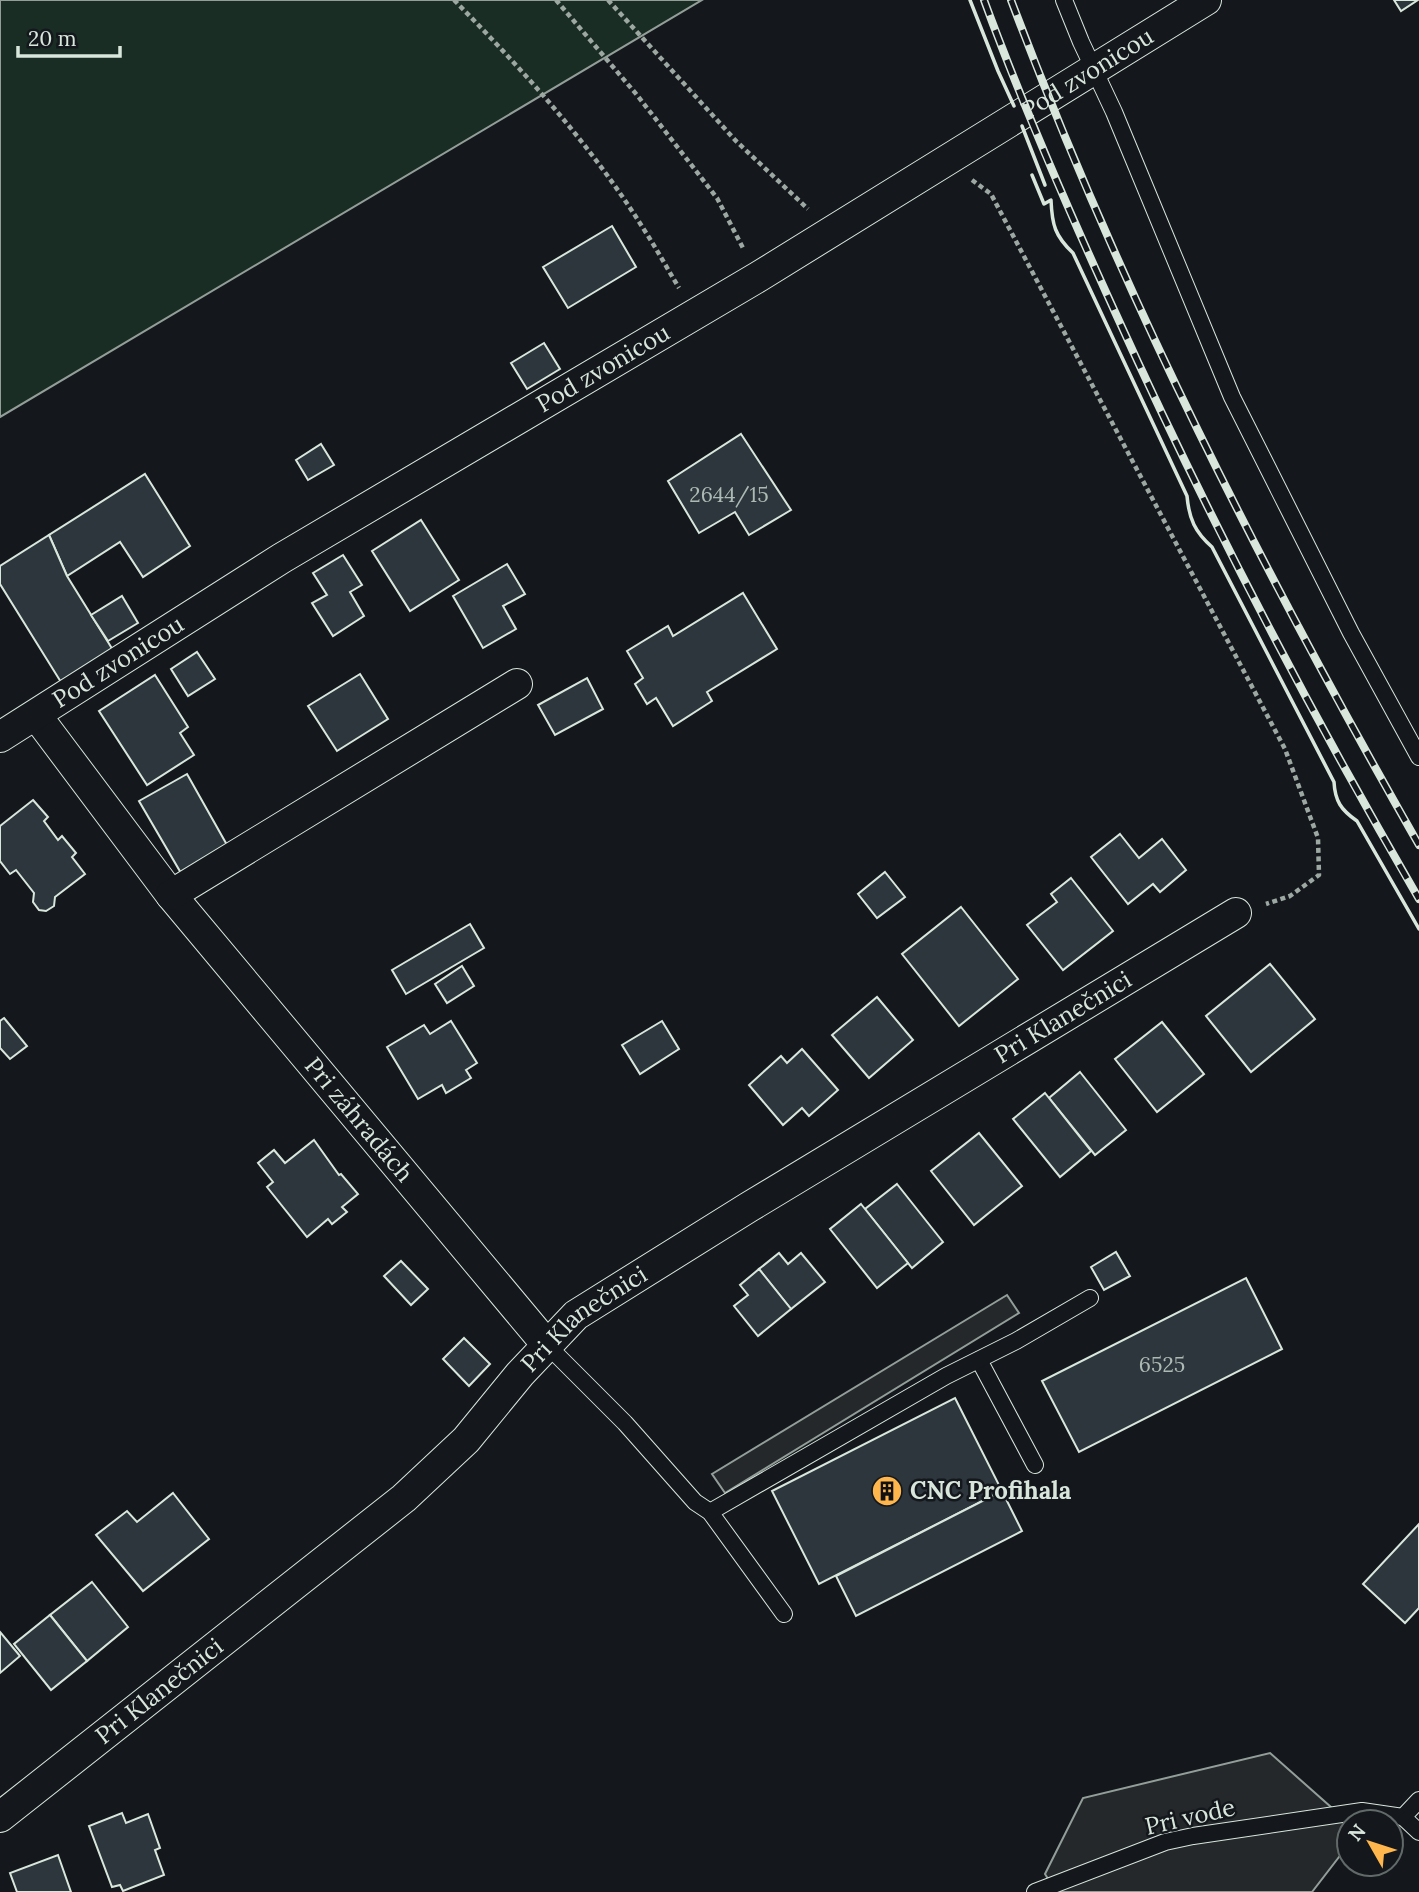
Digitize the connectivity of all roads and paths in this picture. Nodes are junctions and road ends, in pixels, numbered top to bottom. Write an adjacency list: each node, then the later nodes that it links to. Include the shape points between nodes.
1 (454, 0): 10 (path, via 577,136 642,226)
2 (556, 0): 9 (path, via 637,94 717,198)
3 (608, 0): 8 (path, via 736,141 807,206)
4 (1064, 0): 6 (lane)
5 (1206, 0): 6 (street, Pod zvonicou)
6 (1094, 69): 7 (street, Pod zvonicou); 14 (lane, via 1232,397)
7 (947, 160): 8 (street, Pod zvonicou); 16 (path, via 991,194 1285,749 1318,838 1319,875 1290,896)
8 (817, 240): 9 (street, Pod zvonicou)
9 (758, 277): 10 (street, Pod zvonicou)
10 (693, 313): 12 (street, Pod zvonicou, via 282,558)
11 (517, 684): 15 (street)
12 (36, 715): 13 (street, Pod zvonicou); 15 (street, Pri záhradách)
13 (0, 737)
14 (1419, 757)
15 (171, 895): 18 (street, Pri záhradách)
16 (1236, 913): 18 (street, Pri Klanečnici, via 576,1315)
17 (1090, 1298): 19 (lane)
18 (547, 1345): 21 (lane, via 695,1502); 26 (street, Pri Klanečnici, via 466,1440 404,1498)
19 (979, 1360): 20 (lane); 21 (lane)
20 (1035, 1465)
21 (710, 1512): 22 (lane)
22 (784, 1614)
23 (1419, 1800): 25 (lane)
24 (1335, 1815): 29 (lane, Pri vode, via 1165,1843)
25 (1405, 1815)
26 (0, 1817)
27 (1405, 1819): 28 (lane)
28 (1419, 1832)
29 (1035, 1892)

